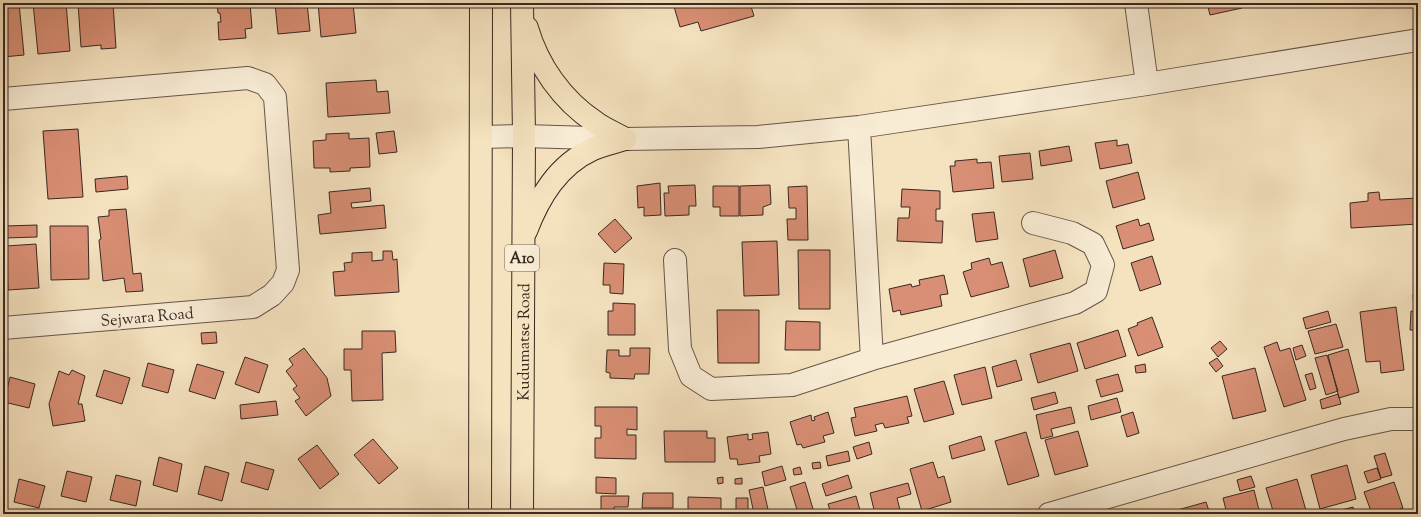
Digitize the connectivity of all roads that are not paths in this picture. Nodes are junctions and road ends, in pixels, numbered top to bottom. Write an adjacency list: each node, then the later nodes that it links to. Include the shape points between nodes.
1 (481, 3): 9 (main road)
2 (1136, 3): 5 (street)
3 (522, 7): 8 (main road, Kudumatse Road / A10); 10 (main road, via 531,43 547,74 568,100 595,122)
4 (1418, 40): 5 (street)
5 (1147, 84): 7 (street)
6 (3, 99): 14 (street, Sejwara Road, via 248,78 265,84 275,97 288,270 283,283 272,295 253,307)
7 (859, 127): 10 (street, via 758,137); 15 (street)
8 (524, 136): 9 (street); 10 (street); 12 (main road, Kudumatse Road / A10)
9 (481, 137): 17 (main road)
10 (625, 139): 12 (main road, via 592,150 568,165 548,186 532,214)
11 (1033, 223): 15 (street, via 1072,233 1093,244 1103,265 1096,291 1075,303)
12 (522, 240): 18 (main road, Kudumatse Road / A10)
13 (675, 260): 15 (street, via 680,349 691,376 711,389 792,385)
14 (3, 328)
15 (872, 359)
16 (1418, 419): 19 (street, via 1391,419 1344,428)
17 (480, 514)
18 (522, 514)
19 (1049, 514)

